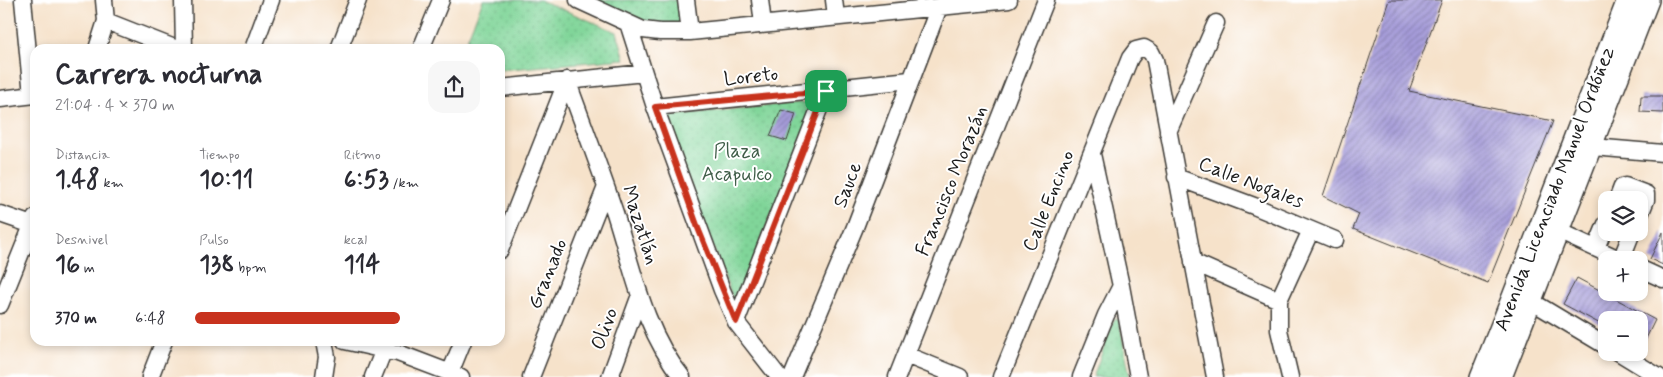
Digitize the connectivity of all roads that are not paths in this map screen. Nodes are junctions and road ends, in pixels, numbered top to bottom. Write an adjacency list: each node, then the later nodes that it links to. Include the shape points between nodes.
1 (23, 0): 31 (street)
2 (104, 0): 19 (street)
3 (183, 0): 27 (street)
4 (258, 0): 22 (street)
5 (271, 0): 22 (street)
6 (358, 0): 29 (street)
7 (441, 0): 30 (street)
8 (578, 0): 20 (street)
9 (686, 0): 24 (street)
10 (760, 0): 23 (street)
11 (1009, 0): 15 (street)
12 (1046, 0): 73 (street, Francisco Morazán)
13 (1628, 0): 40 (main road, Avenida Licenciado Manuel Ordóñez)
14 (1648, 0): 40 (main road, Avenida Licenciado Manuel Ordóñez)
15 (982, 1): 17 (street)
16 (907, 5): 17 (street); 18 (street)
17 (939, 7): 34 (street, Sauce)
18 (835, 8): 23 (street)
19 (106, 21): 25 (street); 26 (street)
20 (628, 22): 24 (street, via 643,30); 32 (street)
21 (1216, 23): 41 (street)
22 (261, 24): 28 (street)
23 (763, 24): 24 (street)
24 (690, 32)
25 (99, 44)
26 (164, 44)
27 (184, 44)
28 (255, 44)
29 (342, 44)
30 (423, 44)
31 (30, 66)
32 (644, 73): 33 (street); 39 (street)
33 (567, 80): 35 (street); 46 (street, Mazatlán); 54 (street)
34 (910, 80): 36 (street, Loreto); 83 (street, Sauce, via 855,227)
35 (505, 87)
36 (826, 91): 39 (street, Loreto); 67 (street)
37 (30, 95): 38 (street)
38 (0, 98)
39 (655, 107): 67 (street)
40 (1591, 122): 42 (main road, Avenida Licenciado Manuel Ordóñez)
41 (1168, 132): 44 (street, Calle Encino, via 1155,60 1144,48 1136,50); 45 (street)
42 (1582, 146): 43 (street); 52 (main road, Avenida Licenciado Manuel Ordóñez); 91 (main road, Avenida Licenciado Manuel Ordóñez)
43 (1663, 153)
44 (1092, 154): 62 (street); 86 (street, Calle Encino)
45 (1176, 177): 51 (street, Calle Nogales); 59 (street)
46 (606, 187): 63 (street, Mazatlán); 79 (street, Granado)
47 (1621, 191): 48 (street, via 1626,186)
48 (1638, 191)
49 (0, 214): 50 (street)
50 (30, 222)
51 (1311, 230): 55 (street, Calle Nogales); 64 (street)
52 (1558, 231): 57 (street); 65 (main road, Avenida Licenciado Manuel Ordóñez)
53 (30, 233): 66 (street)
54 (505, 237)
55 (1335, 240)
56 (1599, 241): 57 (street)
57 (1596, 248): 58 (street)
58 (1602, 251)
59 (1193, 262): 64 (street); 89 (street)
60 (1648, 272): 61 (street)
61 (1663, 279)
62 (1121, 286): 87 (street); 88 (street)
63 (640, 295): 80 (street, Olivo); 81 (street, Mazatlán, via 663,351)
64 (1279, 300): 90 (street, via 1279,330)
65 (1531, 301): 68 (street); 92 (main road, Avenida Licenciado Manuel Ordóñez)
66 (0, 305)
67 (736, 322): 82 (street)
68 (1598, 341)
69 (162, 346): 76 (street)
70 (325, 346): 77 (street)
71 (385, 346): 75 (street); 78 (street)
72 (462, 346): 75 (street)
73 (906, 355): 84 (street, Francisco Morazán); 85 (street)
74 (1632, 361): 93 (street)
75 (455, 375)
76 (150, 377)
77 (324, 377)
78 (373, 377)
79 (531, 377)
80 (610, 377)
81 (682, 377)
82 (779, 377)
83 (792, 377)
84 (897, 377)
85 (960, 377)
86 (1000, 377)
87 (1081, 377)
88 (1138, 377)
89 (1215, 377)
90 (1290, 377)
91 (1481, 377)
92 (1500, 377)
93 (1658, 377)

